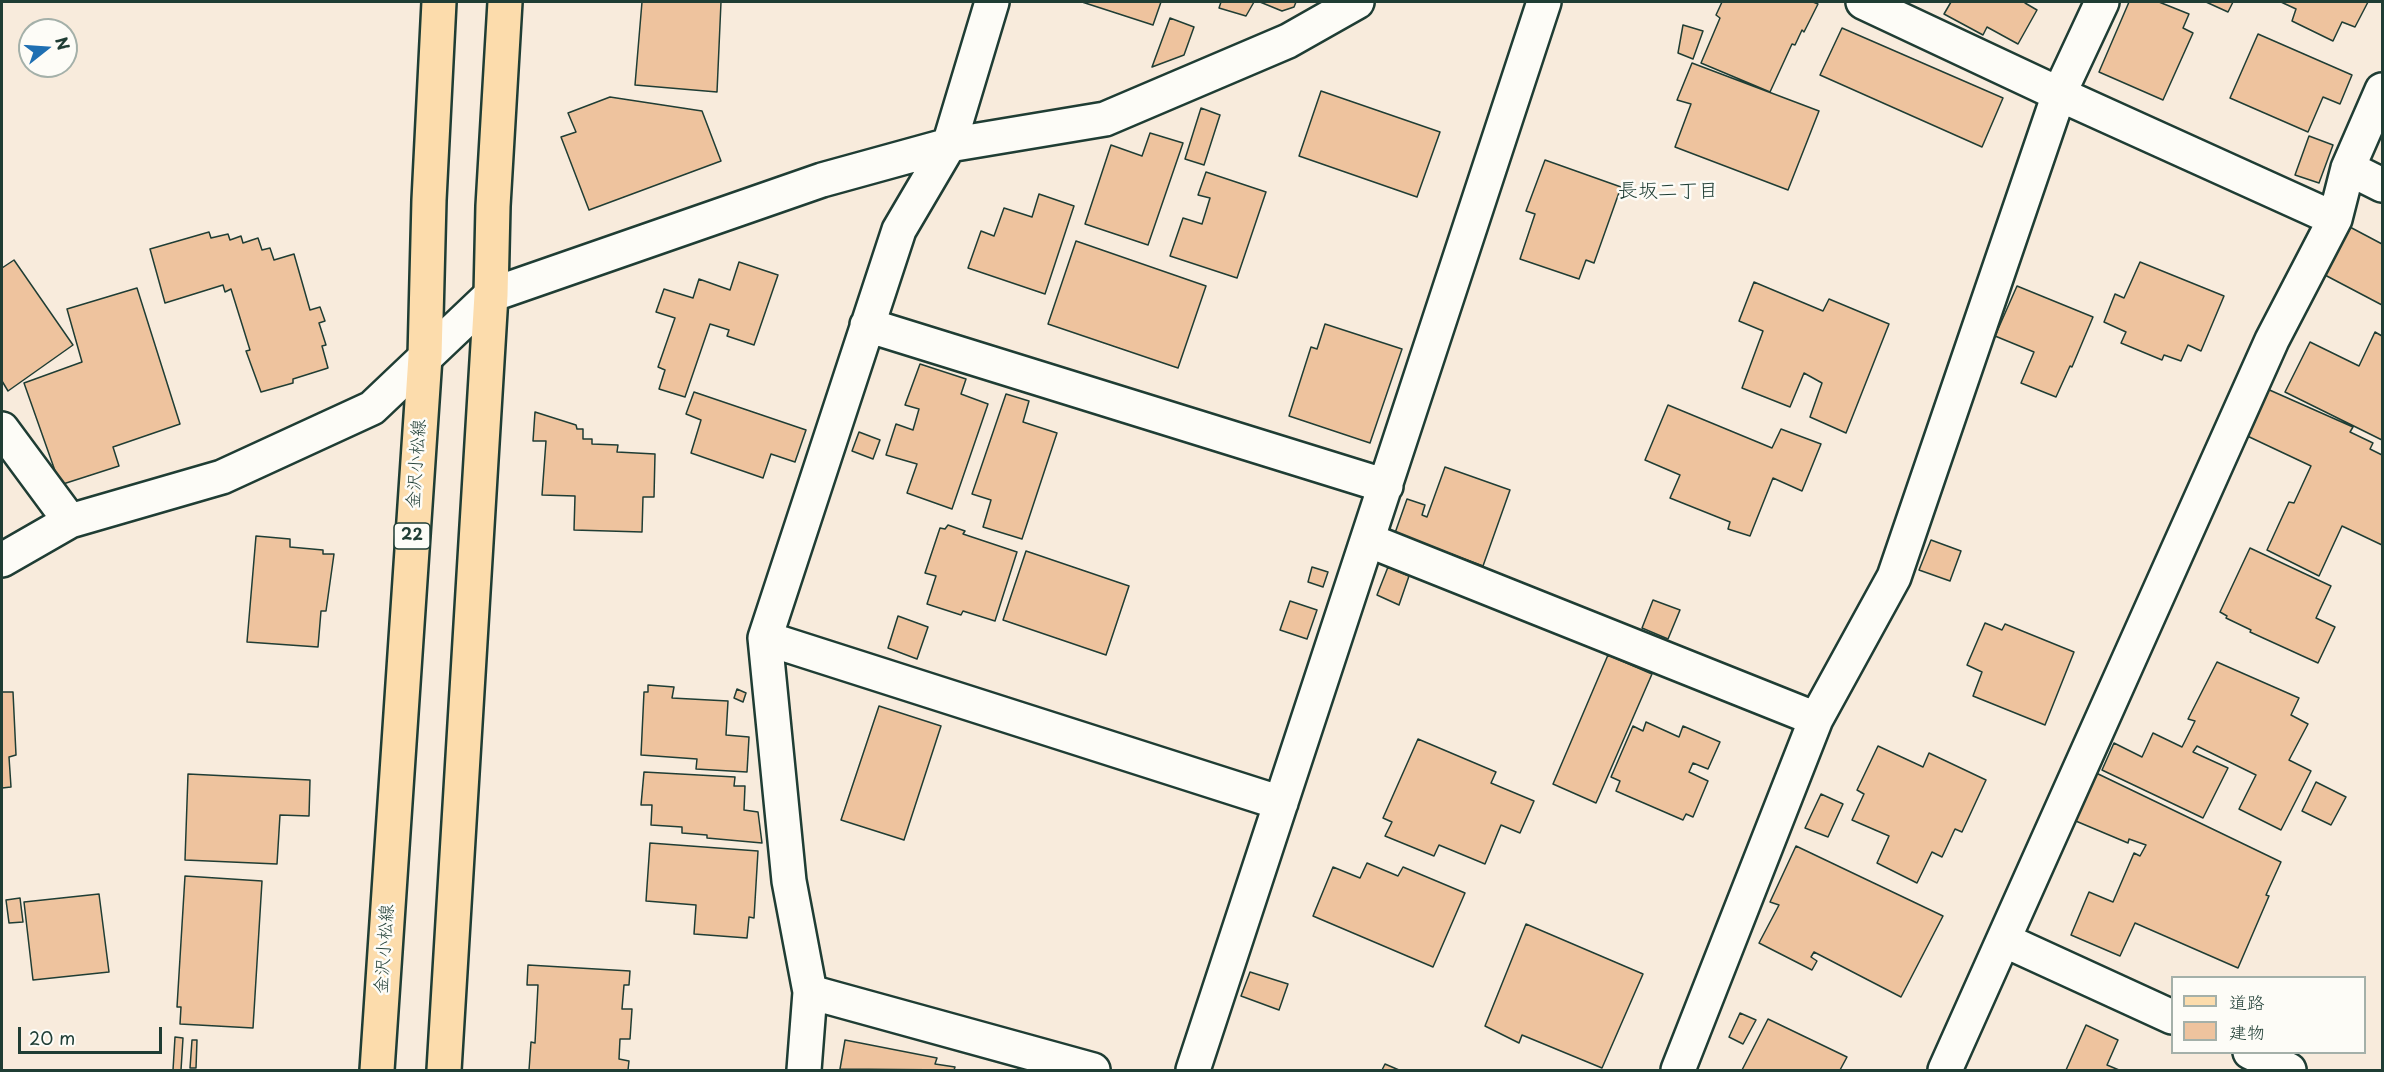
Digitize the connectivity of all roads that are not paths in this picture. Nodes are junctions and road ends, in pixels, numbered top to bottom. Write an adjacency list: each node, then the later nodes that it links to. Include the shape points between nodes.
1 (439, 2): 16 (main road, 金沢小松線 / 22)
2 (505, 2): 14 (main road)
3 (992, 2): 10 (street)
4 (1357, 2): 10 (street, via 1288,41 1105,119)
5 (1544, 2): 18 (street)
6 (1863, 2): 9 (street)
7 (2102, 2): 9 (street)
8 (2382, 90): 11 (street)
9 (2059, 94): 13 (street); 23 (street, via 1894,577)
10 (949, 145): 14 (street, via 822,180); 15 (street, via 899,230)
11 (2348, 168): 12 (street); 13 (street)
12 (2382, 185)
13 (2334, 219): 25 (street, via 2272,340)
14 (491, 296): 16 (street); 30 (main road)
15 (867, 325): 18 (street); 22 (street)
16 (424, 357): 19 (street, via 372,408 349,420 222,477); 29 (main road, 金沢小松線 / 22)
17 (2, 429): 19 (street)
18 (1386, 486): 20 (street)
19 (70, 521): 21 (street)
20 (1368, 540): 23 (street); 24 (street)
21 (4, 556)
22 (765, 638): 24 (street); 26 (street, via 789,881)
23 (1816, 719): 34 (street)
24 (1281, 803): 33 (street)
25 (2004, 940): 27 (street); 35 (street)
26 (810, 992): 31 (street); 32 (street)
27 (2171, 1017)
28 (2252, 1054): 36 (street)
29 (377, 1071)
30 (444, 1071)
31 (804, 1071)
32 (1093, 1071)
33 (1193, 1071)
34 (1678, 1071)
35 (1945, 1071)
36 (2289, 1071)

